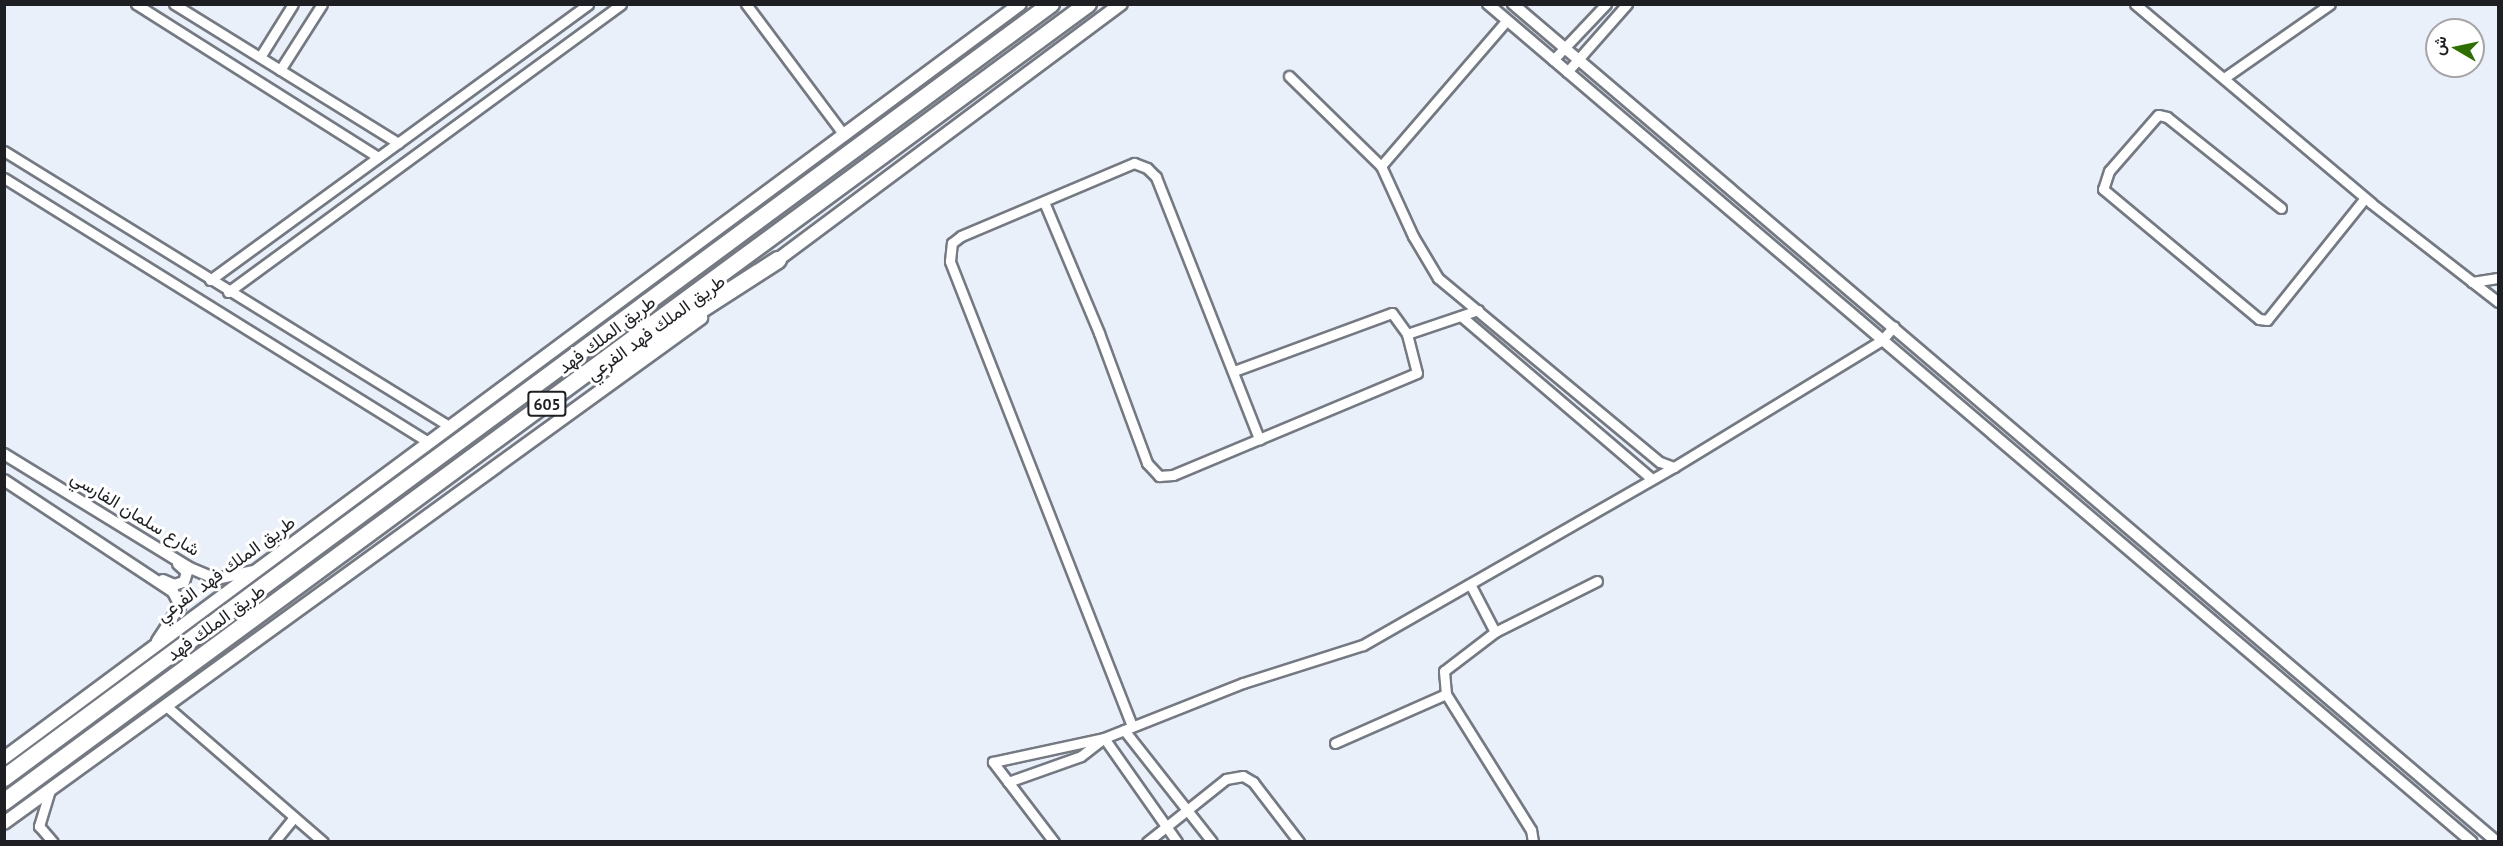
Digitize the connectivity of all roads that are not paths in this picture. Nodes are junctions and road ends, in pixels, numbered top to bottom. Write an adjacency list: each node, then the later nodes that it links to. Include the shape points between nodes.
1 (136, 4): 32 (street)
2 (174, 4): 21 (street)
3 (293, 4): 21 (street)
4 (322, 4): 24 (street)
5 (588, 4): 30 (street)
6 (621, 4): 42 (street)
7 (746, 4): 29 (street)
8 (1020, 4): 29 (main road, طريق الملك فهد الفرعي)
9 (1040, 4): 28 (highway)
10 (1051, 4): 28 (highway, طريق الملك فهد / 605)
11 (1088, 4): 54 (highway, طريق الملك فهد / 605)
12 (1121, 4): 38 (main road, طريق الملك فهد الفرعي)
13 (1488, 4): 19 (street)
14 (1513, 4): 20 (street)
15 (1606, 4): 20 (street)
16 (1627, 4): 22 (street)
17 (2135, 4): 27 (street)
18 (2330, 4): 27 (street)
19 (1507, 20): 23 (street); 33 (street)
20 (1565, 47): 22 (street); 23 (street)
21 (260, 57): 24 (street)
22 (1579, 59): 25 (street); 46 (street)
23 (1553, 60): 25 (street)
24 (280, 70): 30 (street)
25 (1567, 72): 48 (street)
26 (1289, 76): 33 (street)
27 (2224, 78): 35 (street)
28 (917, 105): 71 (highway, طريق الملك فهد / 605)
29 (844, 135): 50 (main road, طريق الملك فهد الفرعي)
30 (398, 143): 32 (street)
31 (4, 151): 40 (street)
32 (378, 157): 40 (street)
33 (1381, 166): 44 (street, via 1413,236 1438,278)
34 (4, 178): 52 (street)
35 (2365, 198): 37 (street, via 2267,320 2259,319 2103,189 2109,171 2158,116 2167,117); 41 (street)
36 (1044, 202): 49 (street, via 1134,163 1147,168 1156,177); 51 (street, via 1099,333 1147,463 1159,476 1173,475); 67 (street, via 961,236 952,243 950,261)
37 (2281, 208)
38 (778, 260): 54 (highway); 66 (main road, طريق الملك فهد الفرعي)
39 (2499, 278): 41 (street)
40 (210, 280): 42 (street)
41 (2472, 282): 43 (street)
42 (228, 292): 50 (street)
43 (2499, 302)
44 (1478, 310): 45 (street); 55 (street, via 1660,462)
45 (1461, 315): 47 (street); 56 (street)
46 (1894, 326): 48 (street); 89 (street, via 2230,618)
47 (1407, 334): 49 (street, via 1392,313); 51 (street, via 1417,373)
48 (1882, 340): 55 (street); 88 (street)
49 (1234, 371): 51 (street)
50 (449, 426): 52 (main road, طريق الملك فهد الفرعي)
51 (1259, 439)
52 (428, 442): 59 (main road, طريق الملك فهد الفرعي)
53 (4, 454): 58 (street, شارع سلمان الفارسي)
54 (477, 456): 74 (highway, طريق الملك فهد / 605)
55 (1674, 467): 56 (street)
56 (1652, 479): 62 (street)
57 (4, 480): 60 (street)
58 (172, 560): 59 (street, شارع سلمان الفارسي, via 216,579); 60 (street, via 188,572 184,582 174,585)
59 (255, 570): 64 (main road, طريق الملك فهد الفرعي)
60 (154, 577): 64 (street, via 173,592 180,606)
61 (1597, 581): 63 (street)
62 (1470, 584): 63 (street); 67 (street, via 1363,645 1242,683)
63 (1495, 632): 65 (street, via 1444,670)
64 (155, 644): 70 (main road, طريق الملك فهد الفرعي)
65 (1446, 694): 69 (street); 87 (street, via 1531,830)
66 (165, 705): 73 (main road, طريق الملك فهد الفرعي); 76 (street)
67 (1128, 728): 68 (street); 75 (street)
68 (1104, 738): 72 (street, via 1081,756); 72 (street, via 993,762); 78 (street)
69 (1335, 743)
70 (4, 758)
71 (4, 778)
72 (1008, 782): 82 (street)
73 (50, 790): 77 (main road, طريق الملك فهد الفرعي); 79 (street, via 39,826)
74 (4, 802)
75 (1187, 810): 78 (street); 85 (street); 86 (street, via 1227,779 1243,776 1253,782)
76 (294, 817): 80 (street); 81 (street)
77 (4, 823)
78 (1167, 826): 83 (street); 84 (street)
79 (53, 842)
80 (274, 842)
81 (323, 842)
82 (1054, 842)
83 (1147, 842)
84 (1178, 842)
85 (1212, 842)
86 (1299, 842)
87 (1533, 842)
88 (2472, 842)
89 (2497, 842)

